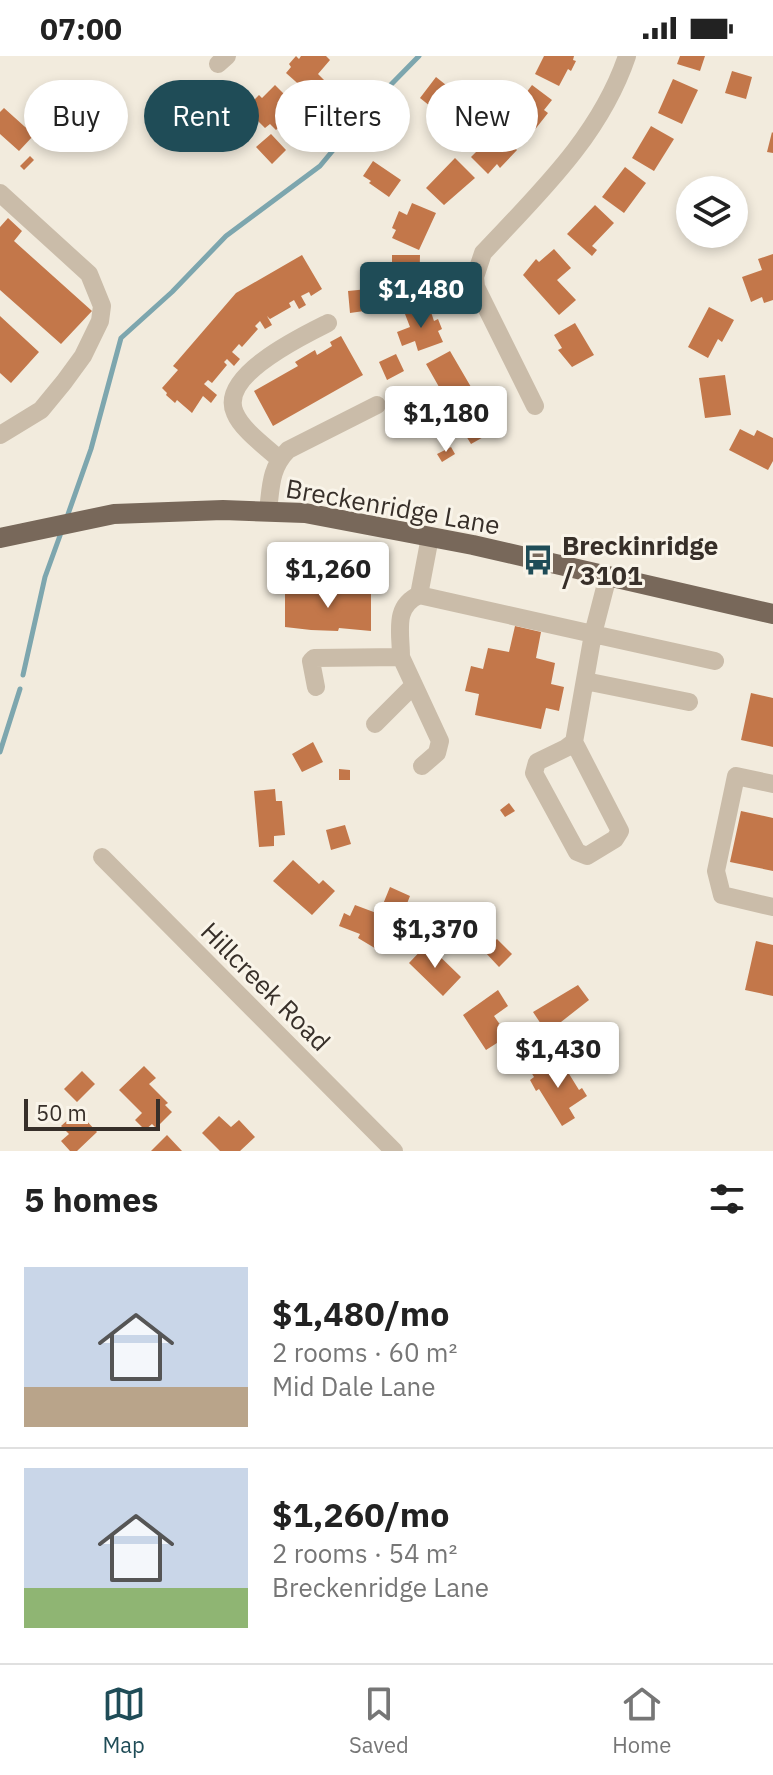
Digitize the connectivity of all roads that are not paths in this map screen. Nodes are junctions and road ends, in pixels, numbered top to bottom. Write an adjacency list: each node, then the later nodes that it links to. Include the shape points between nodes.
1 (627, 56): 5 (street, via 605,107 575,153 478,264 476,287)
2 (0, 193): 6 (street, via 89,274 102,306 83,356 64,382 41,410)
3 (328, 323): 7 (street, via 274,351 233,395 236,417)
4 (377, 405): 7 (street)
5 (535, 406)
6 (0, 435)
7 (279, 459): 8 (street)
8 (268, 511): 9 (main road, Breckenridge Lane, via 114,514); 10 (main road, Breckenridge Lane)
9 (5, 536)
10 (430, 537): 11 (main road, Breckenridge Lane); 12 (street)
11 (608, 576): 13 (main road, Breckenridge Lane); 14 (street)
12 (419, 595): 14 (street); 15 (street, via 402,607)
13 (773, 614)
14 (593, 634): 16 (street); 17 (street)
15 (401, 657): 18 (street); 19 (street, via 314,658)
16 (715, 661)
17 (585, 681): 20 (street); 22 (street)
18 (414, 685): 21 (street); 23 (street, via 440,741 437,753)
19 (316, 687)
20 (689, 702)
21 (375, 724)
22 (574, 742): 22 (street, via 537,762 534,773 577,852 587,856 620,831)
23 (422, 766)
24 (773, 784): 26 (street, via 736,776 716,871 722,895)
25 (102, 857): 27 (street, Hillcreek Road)
26 (773, 907)
27 (394, 1151)

